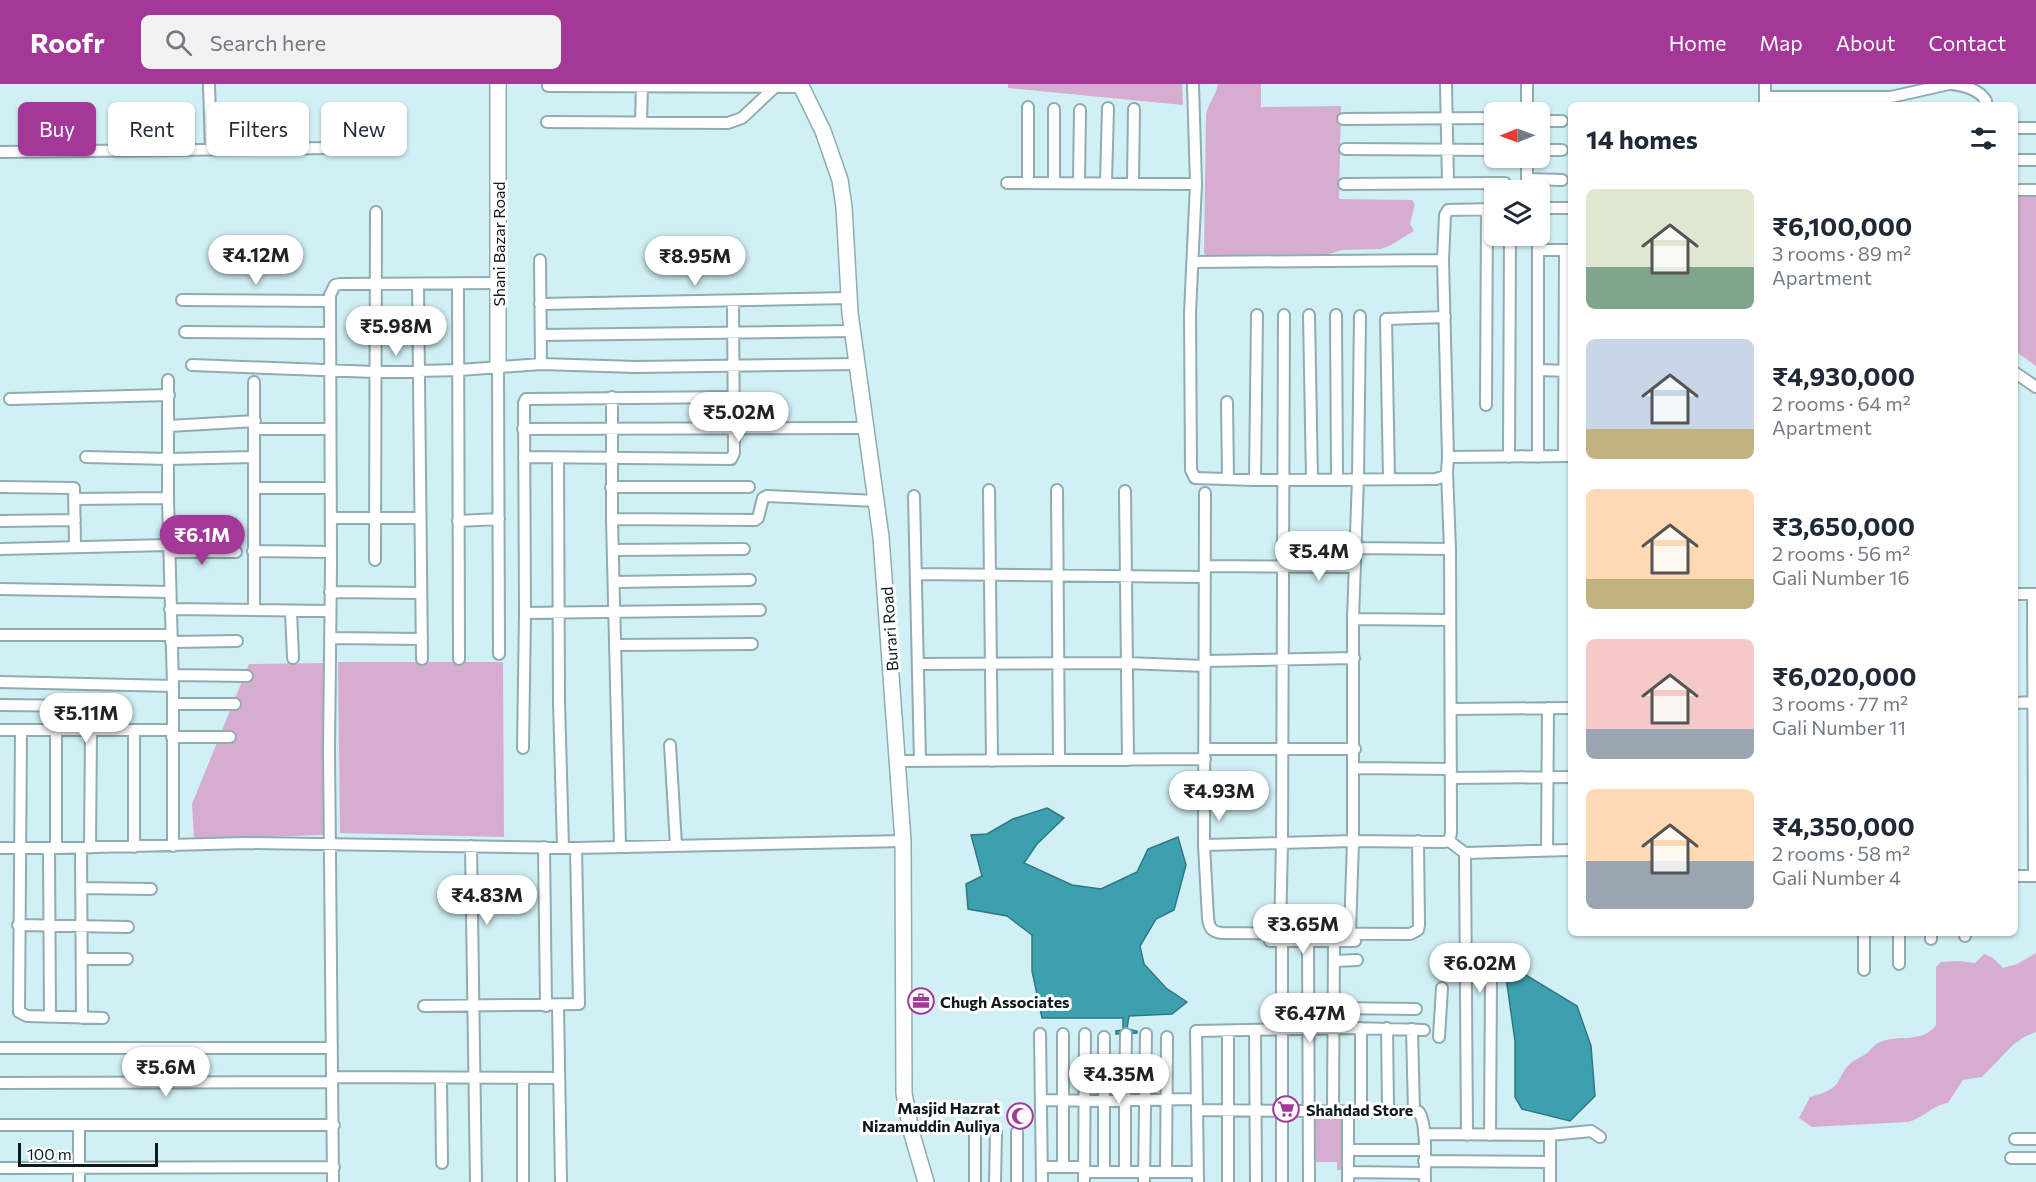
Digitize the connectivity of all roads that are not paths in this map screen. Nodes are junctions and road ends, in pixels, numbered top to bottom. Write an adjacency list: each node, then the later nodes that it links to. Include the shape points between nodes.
1 (209, 84): 14 (street)
2 (498, 84): 67 (main road, Shani Bazar Road)
3 (1193, 84): 49 (street)
4 (1446, 84): 21 (street)
5 (1527, 84): 15 (street)
6 (1765, 84): 12 (street)
7 (1950, 84): 12 (street, via 1891,97); 13 (street, via 1974,90)
8 (642, 85): 9 (street); 11 (street); 27 (street)
9 (548, 86)
10 (800, 86): 11 (street); 69 (main road, Burari Road, via 823,131 840,180)
11 (775, 87): 27 (street, via 742,118 728,123)
12 (1765, 101)
13 (1986, 101)
14 (210, 102)
15 (1527, 102)
16 (1028, 107): 44 (street)
17 (1108, 108): 42 (street)
18 (1054, 109): 45 (street)
19 (1134, 109): 46 (street)
20 (1080, 110): 41 (street)
21 (1447, 118): 22 (street); 23 (street); 35 (street)
22 (1484, 118)
23 (1343, 119)
24 (1550, 121): 25 (street)
25 (1562, 121)
26 (547, 122): 27 (street)
27 (641, 123)
28 (2018, 128): 29 (street)
29 (2036, 128)
30 (1345, 149): 35 (street)
31 (207, 150): 36 (street)
32 (1484, 150): 35 (street)
33 (1550, 150): 34 (street)
34 (1563, 150)
35 (1447, 151): 47 (street)
36 (0, 152)
37 (2018, 159): 38 (street)
38 (2036, 160)
39 (1527, 168): 40 (street, via 1527,179)
40 (1562, 180)
41 (1080, 182): 42 (street); 45 (street)
42 (1106, 182): 46 (street)
43 (1008, 183): 44 (street)
44 (1028, 183): 45 (street)
45 (1054, 183)
46 (1133, 183): 49 (street)
47 (1448, 183): 48 (street); 50 (street)
48 (1484, 183)
49 (1196, 184): 64 (street)
50 (1344, 184)
51 (2019, 190): 52 (street)
52 (2036, 190)
53 (1550, 208): 54 (street)
54 (1568, 208)
55 (1484, 209): 63 (street, via 1448,210)
56 (376, 212): 65 (street)
57 (1489, 246): 105 (street)
58 (1510, 246): 116 (street)
59 (1538, 246): 60 (street)
60 (1538, 250): 61 (street); 93 (street)
61 (1568, 250): 94 (street)
62 (540, 260): 73 (street)
63 (1443, 260): 64 (street); 79 (street)
64 (1193, 262): 127 (street, via 1191,470 1195,478)
65 (375, 284): 68 (street); 71 (street, via 335,285); 95 (street)
66 (458, 284): 67 (street); 68 (street); 92 (street)
67 (497, 284): 88 (main road, Shani Bazar Road)
68 (418, 285): 91 (street)
69 (849, 298): 72 (street); 80 (main road, Burari Road)
70 (182, 300): 71 (street)
71 (330, 301): 82 (street)
72 (733, 301): 73 (street); 83 (street)
73 (540, 304): 84 (street)
74 (1257, 315): 130 (street)
75 (1284, 315): 128 (street)
76 (1309, 315): 129 (street)
77 (1336, 315): 125 (street)
78 (1359, 316): 126 (street)
79 (1445, 316): 120 (street); 124 (street, via 1386,319)
80 (853, 331): 83 (street); 86 (main road, Burari Road)
81 (185, 332): 82 (street)
82 (330, 333): 90 (street)
83 (734, 333): 84 (street); 89 (street)
84 (541, 335): 85 (street)
85 (541, 364): 88 (street); 89 (street)
86 (858, 364): 89 (street); 109 (main road, Burari Road)
87 (192, 365): 90 (street)
88 (498, 367): 92 (street); 147 (street)
89 (734, 367): 102 (street)
90 (330, 369): 95 (street); 110 (street)
91 (418, 370): 92 (street); 95 (street); 146 (street)
92 (460, 370): 151 (street)
93 (1538, 370): 94 (street); 117 (street)
94 (1567, 371): 113 (street)
95 (375, 372): 145 (street)
96 (2018, 375): 99 (street)
97 (168, 380): 100 (street)
98 (254, 382): 106 (street)
99 (2036, 387)
100 (169, 396): 103 (street); 107 (street)
101 (612, 397): 102 (street); 111 (street, via 526,399); 112 (street)
102 (734, 398): 108 (street)
103 (10, 399)
104 (1227, 402): 127 (street)
105 (1486, 405)
106 (255, 425): 107 (street); 110 (street); 115 (street)
107 (169, 426): 121 (street)
108 (733, 428): 109 (street); 112 (street); 122 (street, via 731,459)
109 (867, 428): 143 (main road, Burari Road)
110 (330, 429): 135 (street)
111 (523, 429): 112 (street); 118 (street)
112 (611, 429): 122 (street)
113 (1567, 456): 117 (street)
114 (86, 457): 121 (street)
115 (254, 457): 121 (street); 134 (street)
116 (1509, 457): 117 (street); 120 (street)
117 (1538, 457)
118 (524, 458): 119 (street); 185 (street)
119 (558, 458): 122 (street); 183 (street)
120 (1448, 458): 123 (street)
121 (169, 459): 141 (street)
122 (611, 459): 132 (street)
123 (1447, 472): 124 (street, via 1436,479); 157 (street)
124 (1389, 477): 126 (street)
125 (1337, 478): 126 (street); 129 (street)
126 (1358, 478): 154 (street)
127 (1228, 479): 130 (street)
128 (1282, 479): 129 (street); 130 (street); 164 (street)
129 (1312, 479)
130 (1255, 480)
131 (0, 487): 142 (street, via 72,487)
132 (611, 487): 133 (street); 148 (street)
133 (749, 487)
134 (254, 488): 135 (street); 159 (street)
135 (330, 488): 144 (street)
136 (988, 490): 168 (street)
137 (1057, 490): 167 (street)
138 (1125, 490): 169 (street)
139 (1205, 492): 165 (street)
140 (914, 496): 166 (street)
141 (168, 498): 142 (street); 153 (street)
142 (75, 499): 149 (street)
143 (877, 501): 148 (street, via 767,496 755,520); 232 (main road, Burari Road)
144 (331, 518): 145 (street); 161 (street)
145 (375, 518): 146 (street); 162 (street)
146 (420, 518): 175 (street)
147 (499, 519): 151 (street); 195 (street)
148 (612, 519): 158 (street)
149 (75, 520): 150 (street); 152 (street)
150 (0, 521)
151 (458, 521): 199 (street)
152 (75, 548): 153 (street); 155 (street)
153 (169, 548): 160 (street); 173 (street)
154 (1356, 548): 157 (street); 163 (street)
155 (0, 549)
156 (744, 549): 158 (street)
157 (1450, 549): 187 (street)
158 (613, 550): 171 (street)
159 (253, 551): 161 (street); 179 (street)
160 (236, 552)
161 (331, 552): 174 (street)
162 (375, 560)
163 (1355, 567): 164 (street); 186 (street)
164 (1282, 568): 165 (street); 200 (street)
165 (1205, 572): 169 (street); 204 (street)
166 (916, 574): 168 (street); 202 (street)
167 (1057, 574): 168 (street); 169 (street); 203 (street)
168 (989, 575): 205 (street)
169 (1126, 575): 201 (street)
170 (750, 580): 171 (street)
171 (614, 582): 184 (street)
172 (0, 589): 173 (street)
173 (170, 592): 178 (street)
174 (330, 592): 175 (street); 182 (street)
175 (421, 593): 191 (street)
176 (2018, 594): 177 (street)
177 (2035, 594): 209 (street)
178 (170, 609): 179 (street); 190 (street)
179 (254, 610): 181 (street)
180 (760, 610): 184 (street)
181 (291, 611): 182 (street); 196 (street)
182 (330, 611): 189 (street)
183 (560, 611): 184 (street); 185 (street); 252 (street)
184 (615, 612): 194 (street)
185 (525, 613): 226 (street)
186 (1353, 619): 187 (street); 198 (street)
187 (1450, 620): 217 (street)
188 (0, 635): 190 (street)
189 (330, 638): 191 (street); 244 (street)
190 (171, 639): 192 (street); 207 (street)
191 (422, 639): 197 (street)
192 (237, 641)
193 (752, 644): 194 (street)
194 (616, 645): 249 (street)
195 (499, 654)
196 (292, 658)
197 (422, 658)
198 (1354, 658): 200 (street); 227 (street)
199 (459, 659)
200 (1282, 661): 204 (street); 228 (street)
201 (1126, 663): 203 (street); 204 (street); 231 (street)
202 (918, 664): 205 (street); 233 (street)
203 (1058, 664): 205 (street); 230 (street)
204 (1205, 664): 229 (street)
205 (991, 665): 234 (street)
206 (247, 676): 207 (street)
207 (173, 680): 208 (street); 211 (street)
208 (0, 682)
209 (2035, 702): 210 (street); 262 (street)
210 (2018, 703)
211 (172, 704): 212 (street); 223 (street)
212 (236, 704)
213 (0, 705): 214 (street)
214 (84, 706)
215 (1548, 708): 216 (street); 217 (street); 237 (street)
216 (1568, 708)
217 (1451, 709): 236 (street)
218 (0, 730): 219 (street)
219 (21, 730): 222 (street); 254 (street)
220 (91, 730): 221 (street); 222 (street); 256 (street)
221 (134, 730): 223 (street); 250 (street)
222 (56, 731): 255 (street)
223 (172, 734): 224 (street); 247 (street)
224 (230, 737)
225 (670, 746): 245 (street)
226 (523, 748)
227 (1355, 749): 228 (street); 235 (street)
228 (1282, 750): 229 (street); 243 (street)
229 (1204, 754): 231 (street); 246 (street)
230 (1059, 760): 231 (street); 234 (street)
231 (1128, 760)
232 (898, 761): 233 (street); 239 (main road, Burari Road)
233 (920, 761): 234 (street)
234 (992, 761)
235 (1354, 768): 236 (street); 240 (street)
236 (1451, 773): 237 (street); 242 (street)
237 (1547, 777): 238 (street); 259 (street)
238 (1568, 777)
239 (903, 841): 245 (street); 371 (main road, Burari Road, via 903,1076 909,1123)
240 (1353, 841): 241 (street); 243 (street); 269 (street)
241 (1418, 841): 242 (street); 269 (street, via 1418,930 1410,934)
242 (1449, 841): 260 (street)
243 (1282, 842): 246 (street); 272 (street)
244 (330, 844): 247 (street); 248 (street); 310 (street)
245 (676, 845): 249 (street)
246 (1204, 845): 272 (street, via 1212,931)
247 (173, 846): 250 (street)
248 (471, 846): 251 (street); 286 (street)
249 (620, 846): 257 (street)
250 (134, 847): 256 (street)
251 (544, 847): 252 (street); 283 (street)
252 (563, 847): 257 (street)
253 (0, 848): 254 (street)
254 (20, 848): 255 (street); 265 (street)
255 (53, 848): 256 (street); 266 (street)
256 (86, 848): 263 (street)
257 (576, 848): 284 (street, via 580,1001 578,1005)
258 (1568, 850): 259 (street)
259 (1547, 851): 260 (street)
260 (1465, 853): 341 (street)
261 (2018, 876): 262 (street)
262 (2035, 876)
263 (81, 888): 264 (street); 267 (street)
264 (151, 889)
265 (18, 925): 266 (street); 289 (street, via 19,1012)
266 (50, 926): 267 (street); 289 (street)
267 (82, 926): 268 (street); 275 (street)
268 (128, 927)
269 (1353, 936): 272 (street); 274 (street)
270 (1864, 936): 280 (street)
271 (1899, 936): 279 (street)
272 (1277, 938): 273 (street); 300 (street)
273 (1308, 941): 274 (street); 295 (street)
274 (1334, 941): 278 (street)
275 (82, 959): 276 (street); 290 (street)
276 (127, 959)
277 (1357, 960): 278 (street)
278 (1334, 961): 287 (street)
279 (1899, 964)
280 (1864, 970)
281 (1491, 977): 342 (street)
282 (1442, 988): 308 (street)
283 (546, 1005): 284 (street); 286 (street)
284 (558, 1005): 314 (street)
285 (424, 1006): 286 (street)
286 (474, 1006): 312 (street)
287 (1334, 1008): 288 (street); 296 (street)
288 (1416, 1009)
289 (50, 1017): 290 (street)
290 (82, 1018): 291 (street)
291 (103, 1018)
292 (1361, 1028): 293 (street); 296 (street); 326 (street)
293 (1387, 1028): 294 (street); 325 (street)
294 (1412, 1029): 297 (street); 333 (street)
295 (1308, 1030): 296 (street); 300 (street); 330 (street)
296 (1334, 1030): 331 (street)
297 (1424, 1030)
298 (1228, 1031): 299 (street); 324 (street, via 1196,1031); 327 (street)
299 (1255, 1031): 300 (street); 328 (street)
300 (1282, 1031): 329 (street)
301 (1040, 1034): 317 (street)
302 (1063, 1034): 318 (street)
303 (1084, 1034): 319 (street)
304 (1126, 1034): 320 (street)
305 (1146, 1034): 321 (street)
306 (1104, 1037): 323 (street)
307 (1167, 1037): 322 (street)
308 (1439, 1037)
309 (0, 1048): 310 (street)
310 (332, 1048): 315 (street)
311 (441, 1078): 312 (street); 315 (street); 352 (street)
312 (475, 1078): 313 (street); 368 (street)
313 (523, 1078): 314 (street); 369 (street)
314 (559, 1078): 370 (street)
315 (332, 1080): 316 (street); 336 (street)
316 (0, 1083)
317 (1042, 1100): 318 (street); 354 (street)
318 (1063, 1100): 319 (street); 355 (street)
319 (1084, 1100): 323 (street); 362 (street)
320 (1126, 1100): 321 (street); 323 (street); 359 (street)
321 (1145, 1100): 322 (street); 363 (street)
322 (1167, 1100): 324 (street); 360 (street)
323 (1104, 1101): 358 (street)
324 (1198, 1105): 327 (street); 364 (street)
325 (1388, 1106)
326 (1361, 1108)
327 (1228, 1111): 328 (street); 376 (street)
328 (1256, 1111): 329 (street); 377 (street)
329 (1283, 1111): 330 (street); 378 (street)
330 (1309, 1112): 331 (street); 379 (street)
331 (1333, 1112): 332 (street)
332 (1348, 1112): 333 (street); 347 (street)
333 (1414, 1112): 340 (street, via 1422,1116)
334 (0, 1125): 335 (street)
335 (79, 1125): 336 (street); 357 (street)
336 (334, 1125): 353 (street)
337 (975, 1131): 372 (street)
338 (1017, 1131): 374 (street)
339 (996, 1132): 373 (street)
340 (1424, 1134): 341 (street); 348 (street)
341 (1467, 1135): 342 (street)
342 (1490, 1135): 343 (street)
343 (1550, 1135): 344 (street, via 1591,1131); 351 (street)
344 (1600, 1137)
345 (2015, 1139): 346 (street)
346 (2036, 1139)
347 (1348, 1150): 348 (street); 365 (street)
348 (1424, 1150): 361 (street)
349 (2011, 1158): 350 (street)
350 (2036, 1158)
351 (1550, 1162): 361 (street); 380 (street)
352 (442, 1163)
353 (334, 1167): 357 (street); 367 (street)
354 (1042, 1167): 355 (street); 375 (street)
355 (1063, 1167): 362 (street)
356 (0, 1168): 357 (street)
357 (79, 1168): 366 (street)
358 (1104, 1172): 359 (street); 362 (street)
359 (1125, 1172): 363 (street)
360 (1166, 1172): 363 (street); 364 (street)
361 (1424, 1172): 365 (street)
362 (1084, 1174)
363 (1144, 1177)
364 (1198, 1177)
365 (1348, 1177)
366 (79, 1182)
367 (333, 1182)
368 (476, 1182)
369 (523, 1182)
370 (561, 1182)
371 (926, 1182)
372 (975, 1182)
373 (995, 1182)
374 (1017, 1182)
375 (1041, 1182)
376 (1228, 1182)
377 (1256, 1182)
378 (1282, 1182)
379 (1309, 1182)
380 (1550, 1182)

